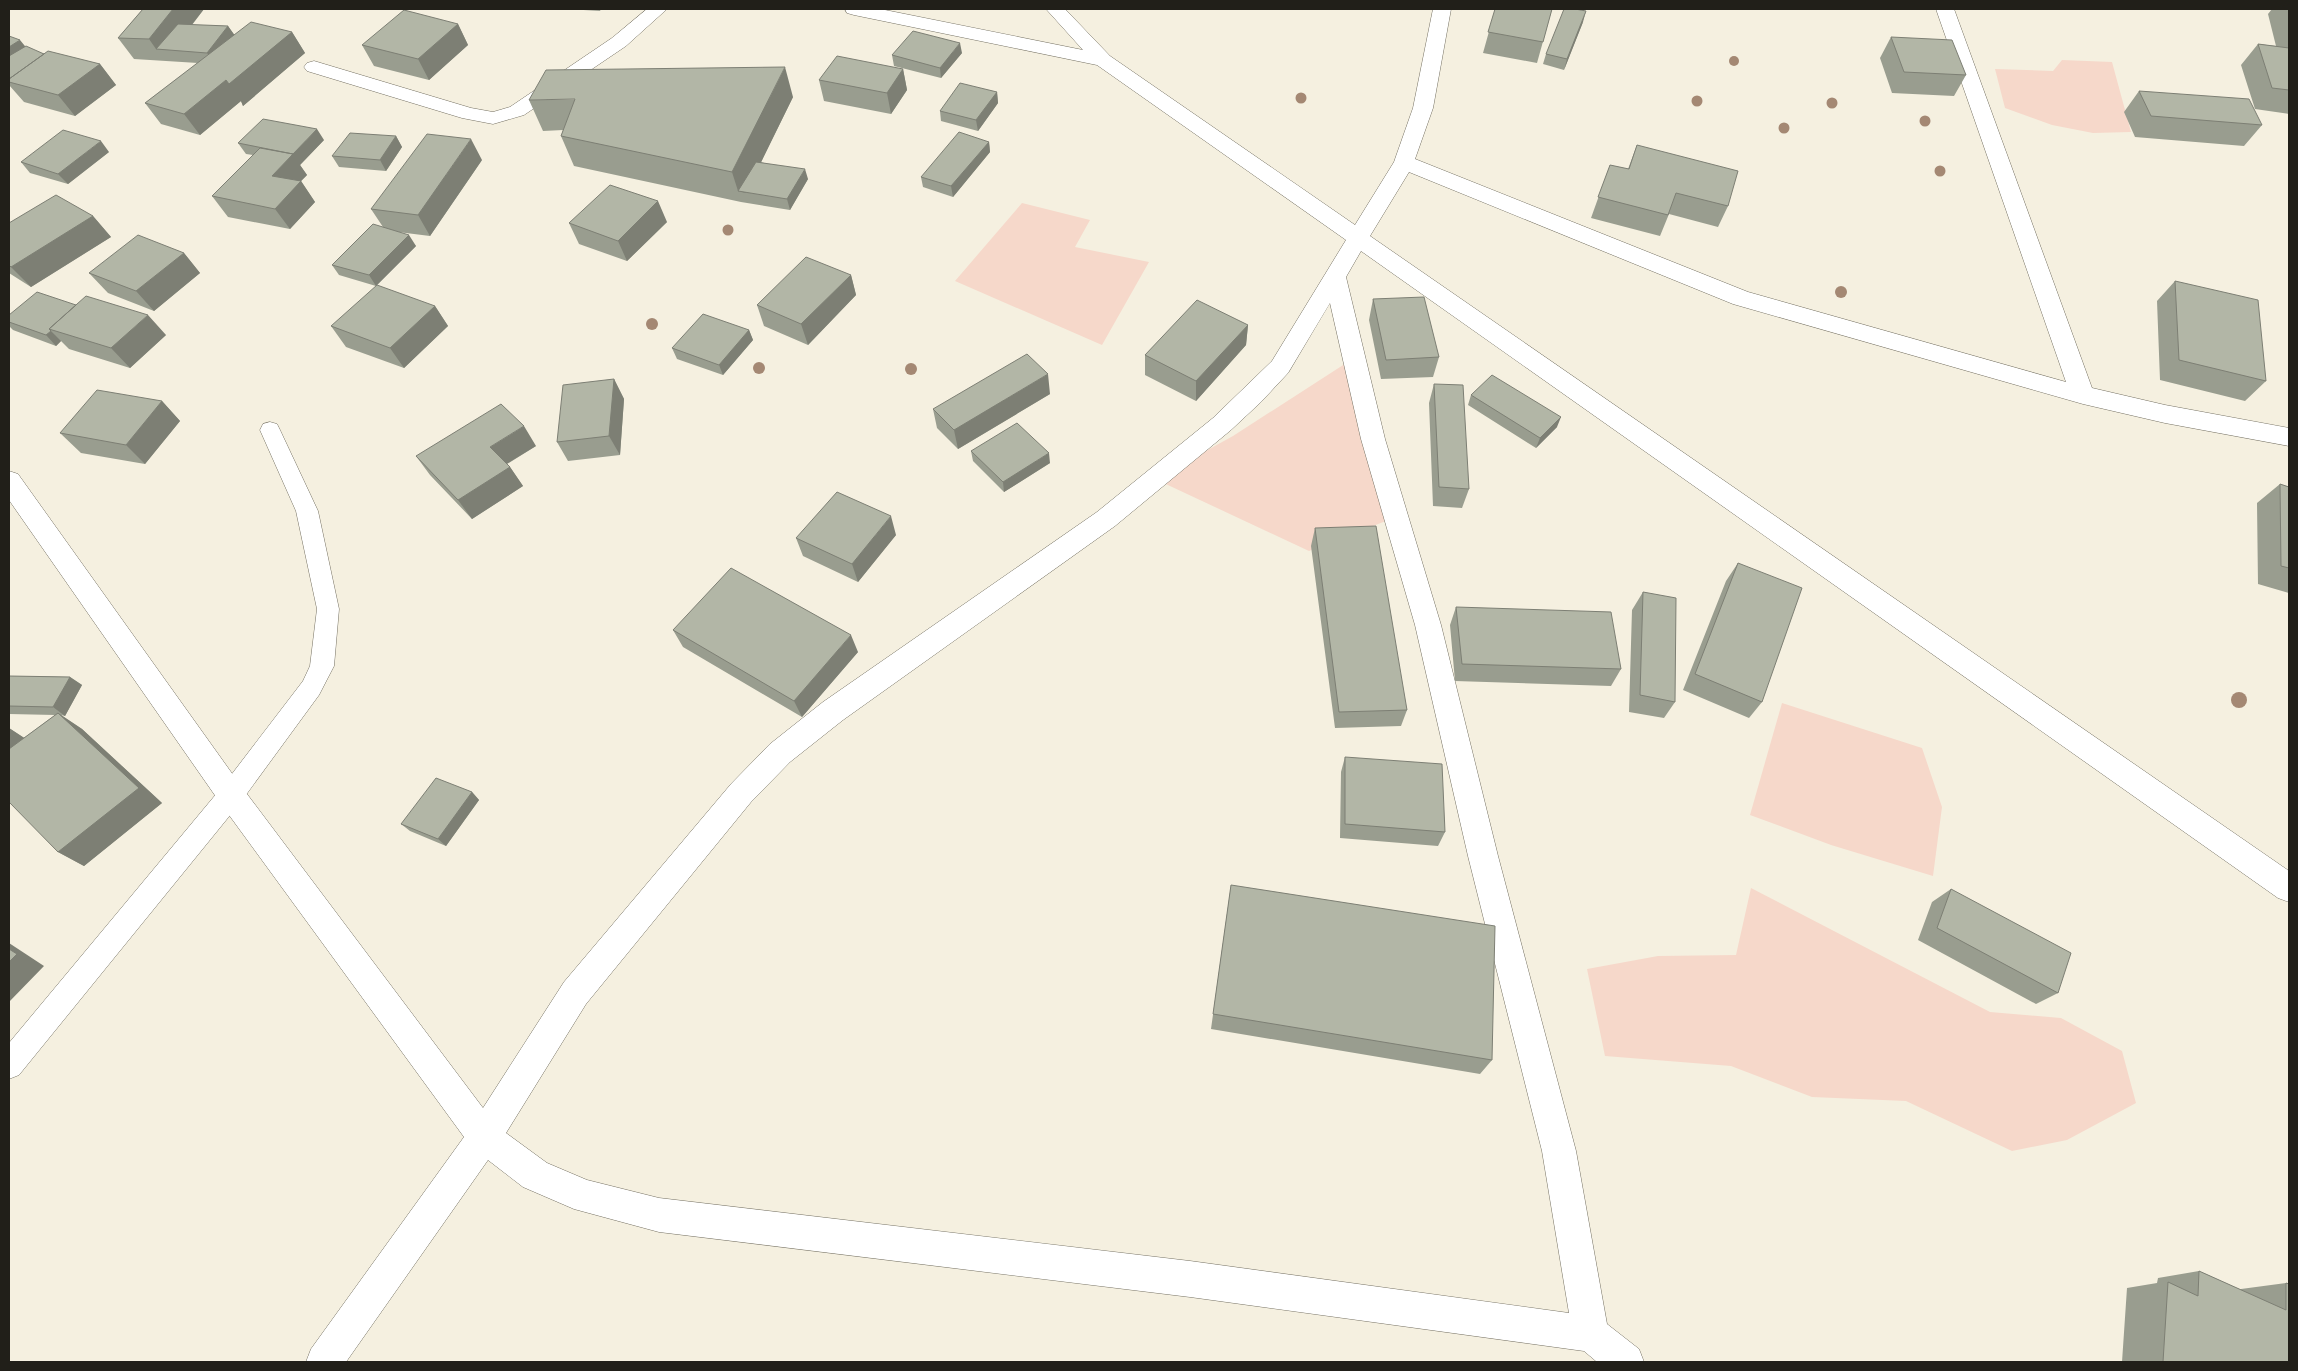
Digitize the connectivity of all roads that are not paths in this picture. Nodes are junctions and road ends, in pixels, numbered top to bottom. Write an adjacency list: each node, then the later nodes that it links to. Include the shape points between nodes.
1 (658, 9): 7 (street, via 619,42 517,111 493,118 469,114)
2 (854, 9): 6 (street)
3 (1055, 9): 6 (street)
4 (1442, 9): 8 (street, via 1423,108)
5 (1945, 9): 11 (street)
6 (1103, 60): 9 (street)
7 (314, 67)
8 (1404, 162): 9 (street); 11 (street, via 1741,298)
9 (1356, 238): 10 (street); 16 (street)
10 (1335, 277): 18 (street, via 1280,367 1222,424 1106,519 780,752 575,993); 19 (street, via 1374,439 1428,625 1559,1151)
11 (2083, 395): 13 (street)
12 (270, 430): 15 (lane, via 307,511 328,609 325,646 322,666 311,688)
13 (2289, 437)
14 (9, 482): 15 (street)
15 (231, 795): 17 (lane); 18 (street)
16 (2289, 888)
17 (9, 1065)
18 (484, 1137): 19 (street, via 535,1175 586,1197 660,1215 1190,1279); 20 (street)
19 (1591, 1334): 21 (street)
20 (324, 1362)
21 (1626, 1362)

